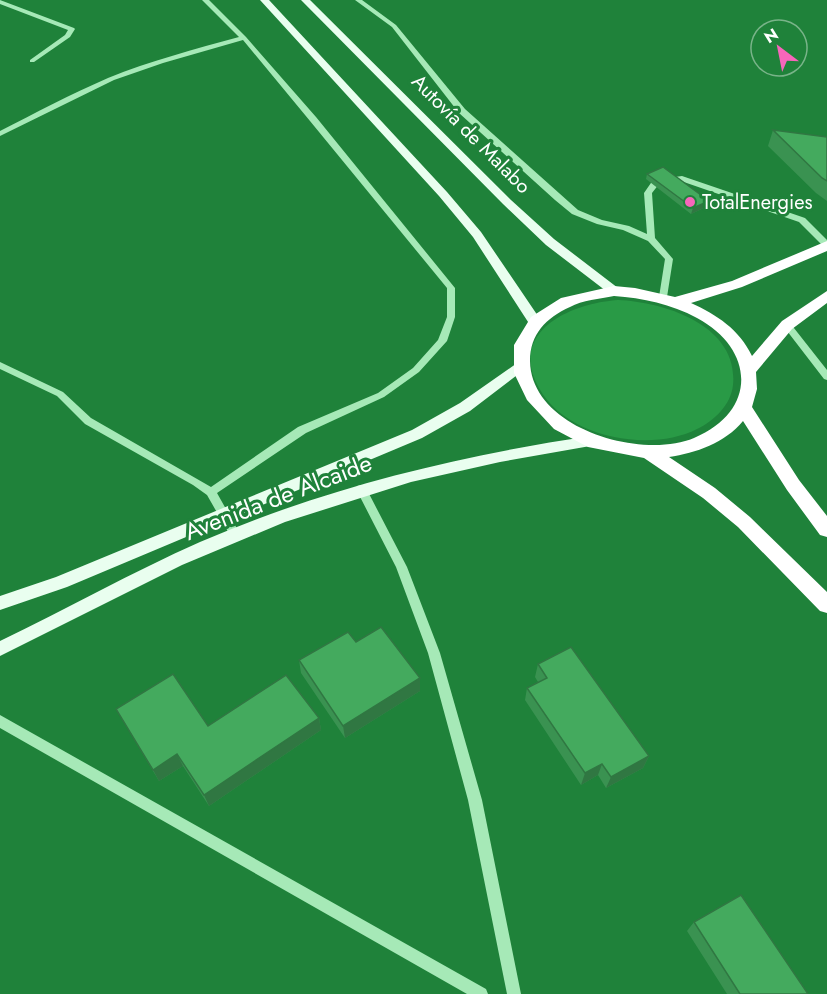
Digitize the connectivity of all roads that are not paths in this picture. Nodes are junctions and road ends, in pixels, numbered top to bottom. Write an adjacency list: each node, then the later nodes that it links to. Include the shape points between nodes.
1 (205, 0): 6 (street)
2 (264, 0): 14 (main road, via 443,194 477,235)
3 (305, 0): 11 (main road, Autovía de Malabo, via 507,202 550,242)
4 (358, 0): 9 (street, via 394,26 462,111 575,212)
5 (0, 2): 7 (street, via 72,29)
6 (244, 38): 8 (street, via 112,79); 24 (street, via 433,263 451,288 451,317 442,341 416,370 381,395 302,430)
7 (32, 62)
8 (0, 135)
9 (651, 239): 10 (street, via 648,193 656,182 679,178 802,220); 13 (street, via 669,259)
10 (827, 246): 13 (highway, via 737,284)
11 (614, 291): 13 (highway); 14 (highway, via 568,300)
12 (827, 296): 15 (highway)
13 (670, 299): 18 (highway, via 719,325 738,346)
14 (535, 322): 17 (highway, via 523,343)
15 (787, 325): 18 (highway); 19 (street)
16 (0, 365): 24 (street, via 60,394 88,421)
17 (520, 366): 21 (highway, via 528,391 546,414); 25 (main road, Avenida de Alcaide, via 465,407 426,429)
18 (748, 370): 20 (highway, via 748,395)
19 (827, 377)
20 (743, 407): 22 (highway, via 726,428 699,443); 26 (highway)
21 (591, 441): 22 (highway); 23 (main road, Avenida de Alcaide, via 480,459)
22 (646, 452): 29 (highway, via 709,493 744,522)
23 (361, 489): 27 (main road, Avenida de Alcaide); 33 (street, via 400,567 434,653 475,800)
24 (211, 492): 25 (street)
25 (223, 514): 27 (street); 28 (main road, Avenida de Alcaide, via 61,582)
26 (827, 530)
27 (235, 534): 30 (main road, Avenida de Alcaide)
28 (0, 603)
29 (827, 605)
30 (0, 649)
31 (0, 722): 32 (street)
32 (481, 994)
33 (514, 994)

